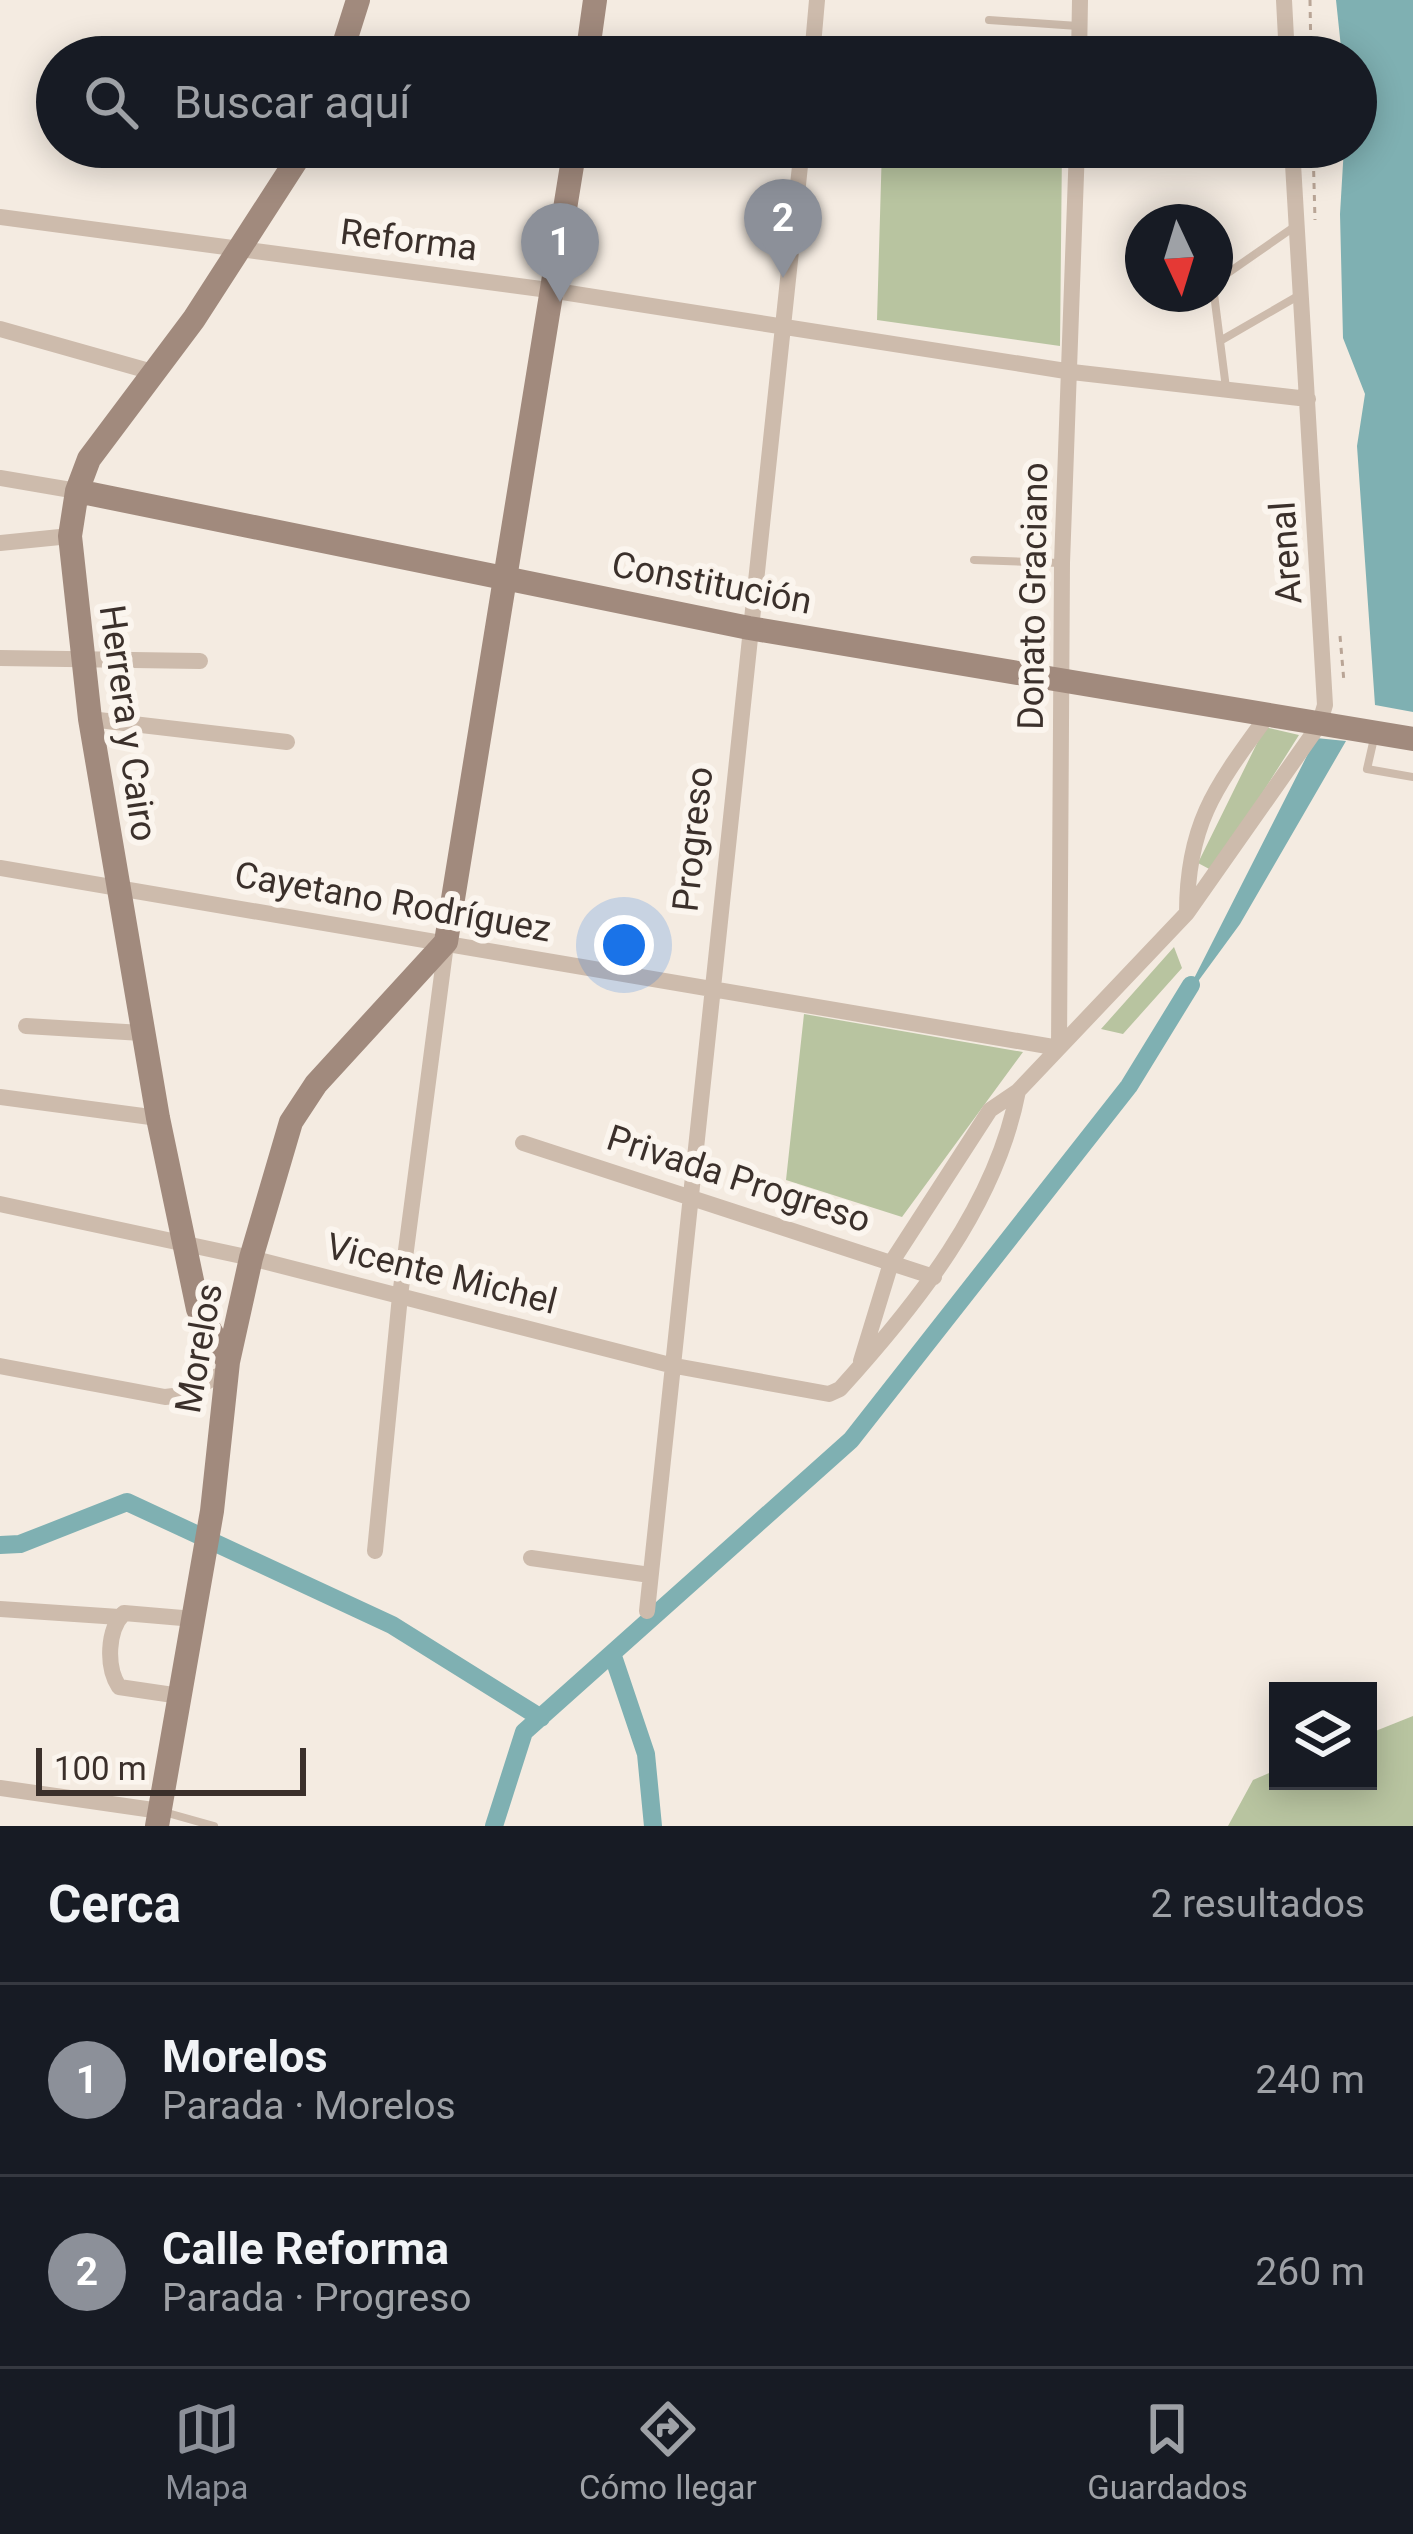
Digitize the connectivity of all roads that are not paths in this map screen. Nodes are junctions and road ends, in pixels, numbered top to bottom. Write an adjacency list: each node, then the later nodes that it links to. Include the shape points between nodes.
1 (358, 0): 8 (street)
2 (595, 0): 9 (street)
3 (818, 0): 10 (street)
4 (1080, 0): 7 (street)
5 (1284, 0): 12 (street)
6 (989, 20): 7 (lane)
7 (1080, 26): 11 (street)
8 (347, 36)
9 (590, 36)
10 (814, 36)
11 (1080, 36)
12 (1286, 36)
13 (291, 168): 20 (street, Herrera y Cairo)
14 (572, 168): 22 (street)
15 (800, 168): 26 (street, Progreso)
16 (1077, 168): 28 (street, Donato Graciano)
17 (1293, 168): 19 (street, Arenal)
18 (0, 217): 20 (street, Reforma)
19 (1296, 226): 21 (lane); 23 (street, Arenal)
20 (234, 250): 22 (street, Reforma); 29 (street, Herrera y Cairo)
21 (1233, 270)
22 (556, 291): 26 (street, Reforma); 38 (street)
23 (1299, 296): 27 (lane); 31 (street, Arenal)
24 (1216, 312): 27 (lane)
25 (0, 328): 29 (street)
26 (784, 328): 28 (street, Reforma); 39 (street, Progreso)
27 (1220, 341): 30 (lane)
28 (1072, 372): 30 (street, Reforma); 37 (street, Donato Graciano)
29 (156, 373): 33 (street, Herrera y Cairo, via 89,459)
30 (1227, 390): 31 (street, Reforma)
31 (1308, 399): 46 (street, Arenal, via 1327,682)
32 (0, 478): 33 (street, Constitución)
33 (77, 491): 34 (street, Herrera y Cairo); 38 (street, Constitución)
34 (70, 536): 35 (street); 40 (street, Herrera y Cairo)
35 (0, 543)
36 (974, 560): 37 (lane)
37 (1062, 562): 43 (street, Donato Graciano)
38 (505, 576): 39 (street, Constitución); 54 (street)
39 (748, 628): 43 (street, Constitución); 55 (street, Progreso)
40 (82, 656): 41 (street); 42 (street); 45 (street, Herrera y Cairo)
41 (0, 658)
42 (200, 661)
43 (1061, 682): 44 (street, Constitución); 58 (street, Donato Graciano)
44 (1268, 715): 46 (street, Constitución); 53 (street, via 1193,835)
45 (90, 718): 49 (street); 52 (street, Herrera y Cairo)
46 (1319, 725): 47 (street, Constitución); 53 (street, Arenal)
47 (1375, 733): 48 (street, Constitución); 50 (lane, via 1367,769)
48 (1413, 739)
49 (287, 742)
50 (1413, 777)
51 (0, 868): 52 (street, Cayetano Rodríguez)
52 (116, 888): 54 (street, Cayetano Rodríguez); 57 (street, Herrera y Cairo)
53 (1187, 913): 58 (street, Arenal)
54 (446, 942): 55 (street, Cayetano Rodríguez); 66 (street, Morelos, via 316,1084 292,1122); 69 (street)
55 (710, 989): 58 (street, Cayetano Rodríguez); 63 (street, Progreso)
56 (26, 1026): 57 (street)
57 (142, 1033): 61 (street, Herrera y Cairo)
58 (1059, 1048): 59 (street, Arenal)
59 (1018, 1091): 67 (street, Arenal, via 990,1110); 68 (street, Arenal, via 1011,1127)
60 (0, 1097): 61 (street)
61 (158, 1118): 65 (street, Herrera y Cairo)
62 (523, 1143): 63 (street, Privada Progreso)
63 (688, 1196): 67 (street, Privada Progreso); 70 (street, Progreso)
64 (0, 1204): 65 (street, Vicente Michel)
65 (184, 1243): 66 (street, Vicente Michel); 72 (street, Herrera y Cairo, via 198,1309)
66 (251, 1258): 69 (street, Vicente Michel); 72 (street, Morelos)
67 (891, 1263): 68 (street, Privada Progreso); 73 (street, Arenal)
68 (934, 1277): 73 (street, Arenal)
69 (400, 1296): 70 (street, Vicente Michel); 74 (street)
70 (670, 1365): 73 (street, Vicente Michel, via 816,1394 840,1389); 76 (street, Progreso)
71 (0, 1366): 72 (street, via 164,1396 182,1395)
72 (227, 1367): 80 (street, Morelos)
73 (859, 1368)
74 (375, 1551)
75 (530, 1558): 76 (street)
76 (650, 1575): 78 (street, Progreso)
77 (0, 1609): 79 (street)
78 (646, 1611)
79 (119, 1617): 80 (street); 81 (street, via 115,1682)
80 (194, 1618): 81 (street, Morelos)
81 (180, 1696): 83 (street, Morelos)
82 (0, 1788): 83 (street)
83 (158, 1818): 84 (lane)
84 (214, 1826)

